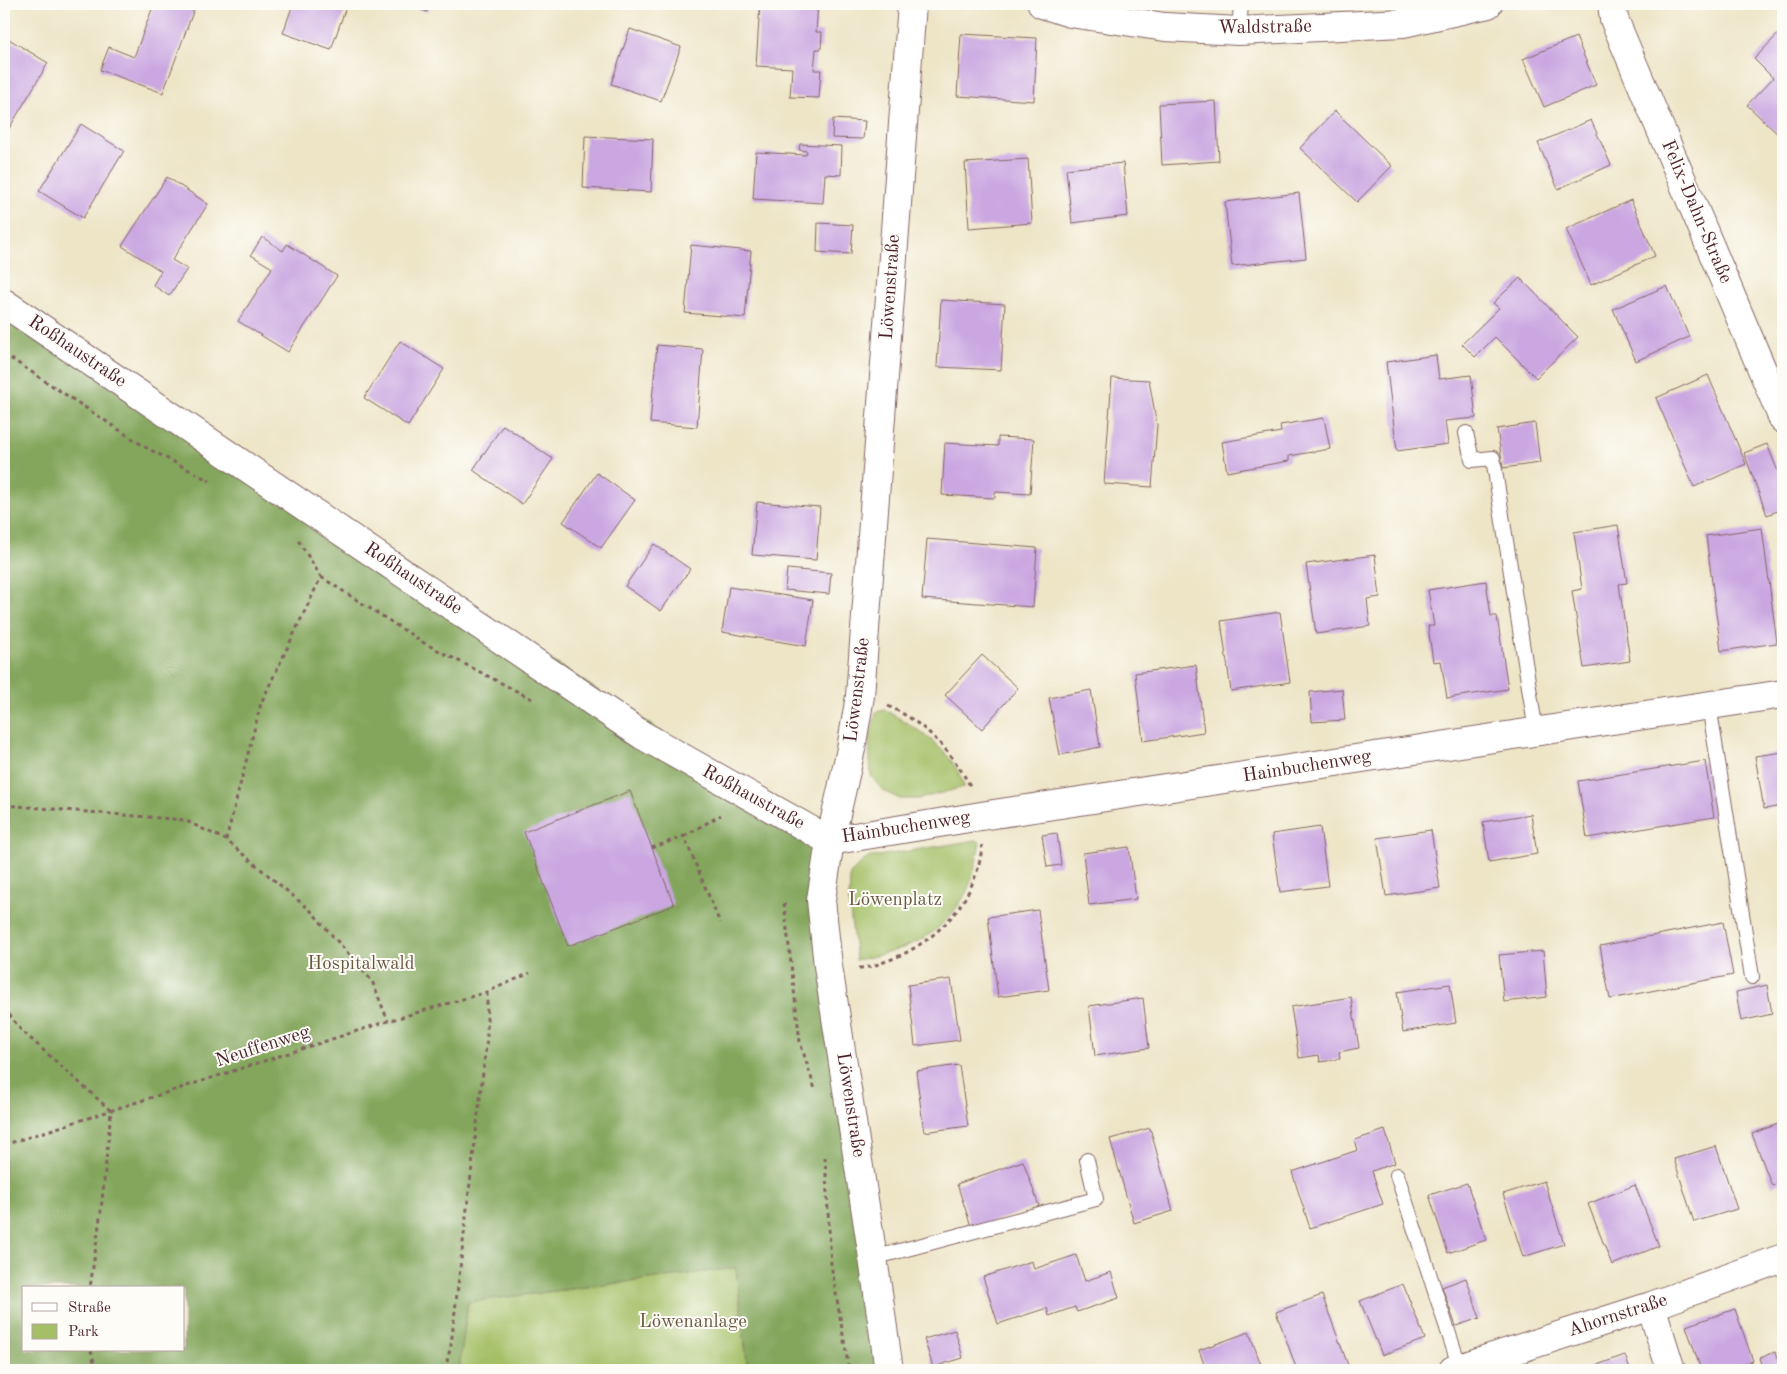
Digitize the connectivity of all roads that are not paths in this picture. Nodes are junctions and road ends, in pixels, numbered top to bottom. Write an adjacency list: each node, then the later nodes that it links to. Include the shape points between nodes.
1 (912, 4): 13 (street, Löwenstraße, via 860,696 852,749)
2 (1042, 4): 6 (street, Waldstraße, via 1070,13 1165,27)
3 (1240, 4): 6 (lane)
4 (1488, 4): 6 (street, Waldstraße, via 1403,24)
5 (1612, 4): 8 (street, Felix-Dahn-Straße, via 1614,19)
6 (1239, 31)
7 (4, 302): 13 (street, Roßhaustraße, via 642,735)
8 (1783, 419)
9 (1466, 433): 12 (lane, via 1472,460 1492,458)
10 (1783, 694): 11 (street, Hainbuchenweg)
11 (1709, 704): 12 (street, Hainbuchenweg); 14 (lane)
12 (1536, 732): 13 (street, Hainbuchenweg)
13 (830, 841): 17 (street, Löwenstraße, via 821,900 828,966)
14 (1752, 977)
15 (1087, 1160): 17 (lane, via 1096,1199)
16 (1397, 1176): 20 (lane)
17 (873, 1258): 21 (street, Löwenstraße)
18 (1783, 1258): 19 (street, Ahornstraße)
19 (1651, 1306): 20 (street, Ahornstraße); 22 (street)
20 (1456, 1369)
21 (889, 1370)
22 (1671, 1370)

